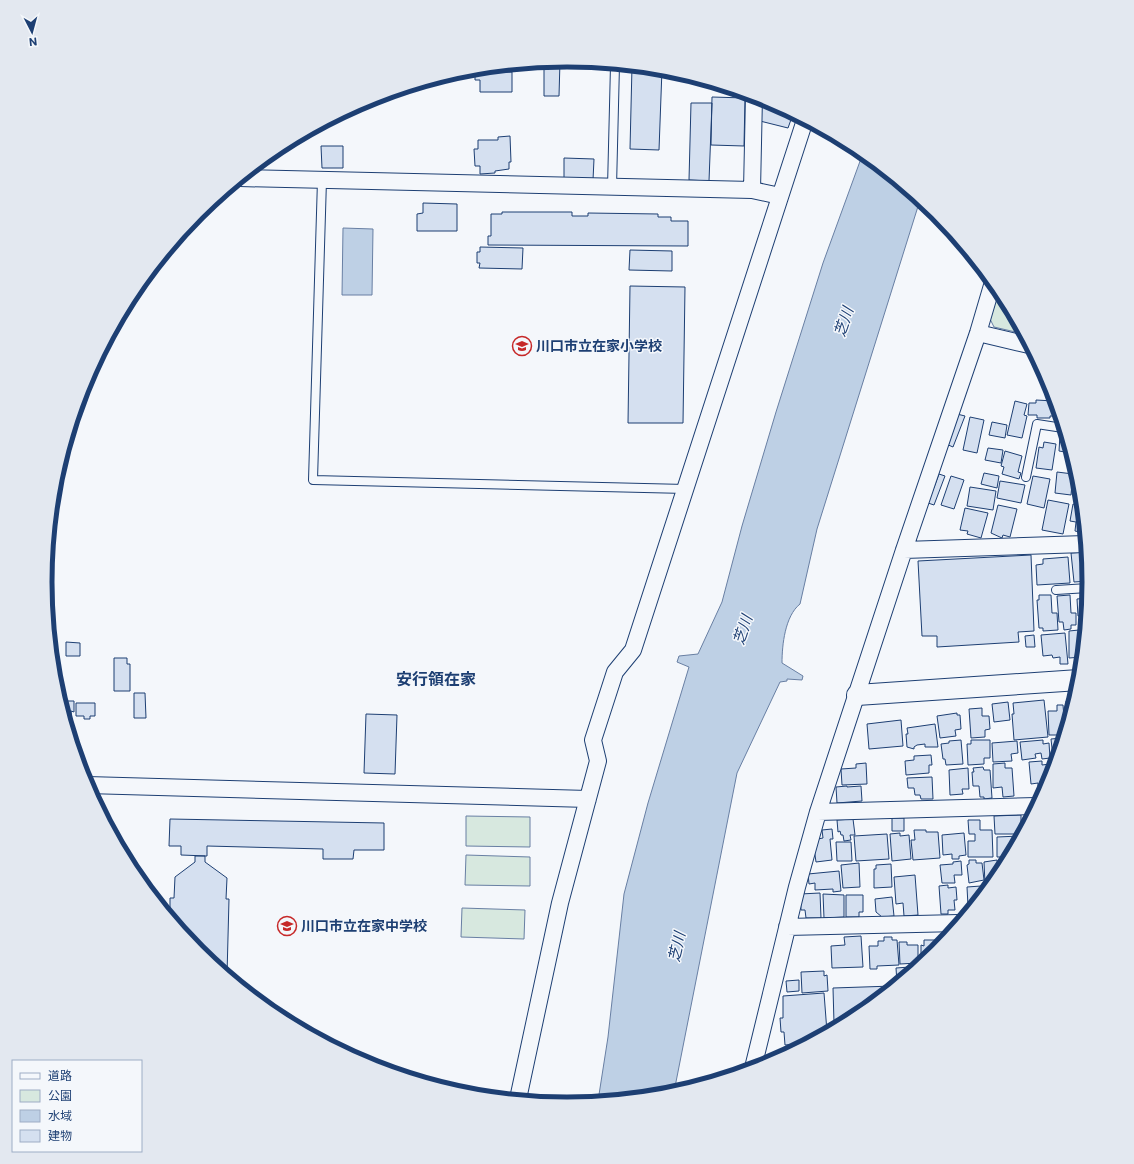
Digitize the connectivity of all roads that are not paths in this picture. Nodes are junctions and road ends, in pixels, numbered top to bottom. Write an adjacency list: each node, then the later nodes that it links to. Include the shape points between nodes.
1 (615, 69): 6 (lane)
2 (754, 102): 7 (street)
3 (803, 125): 8 (street)
4 (247, 178): 5 (street)
5 (322, 180): 6 (street); 14 (lane, via 313,480)
6 (612, 187): 7 (street)
7 (752, 190): 8 (street)
8 (780, 196): 14 (street)
9 (991, 290): 10 (street)
10 (978, 332): 11 (street); 16 (street)
11 (1023, 344)
12 (1058, 427): 13 (lane, via 1037,424)
13 (1026, 477)
14 (686, 489): 22 (street, via 633,650 615,672 593,740 598,761)
15 (1081, 544): 16 (street)
16 (904, 550): 20 (street)
17 (1082, 588): 18 (lane)
18 (1056, 590)
19 (1072, 680): 20 (street)
20 (857, 695): 24 (street)
21 (94, 785): 22 (street)
22 (588, 799): 28 (street, via 560,903)
23 (1031, 806): 24 (street)
24 (818, 812): 26 (street)
25 (953, 923): 26 (street)
26 (787, 927): 27 (street)
27 (755, 1062)
28 (519, 1095)

